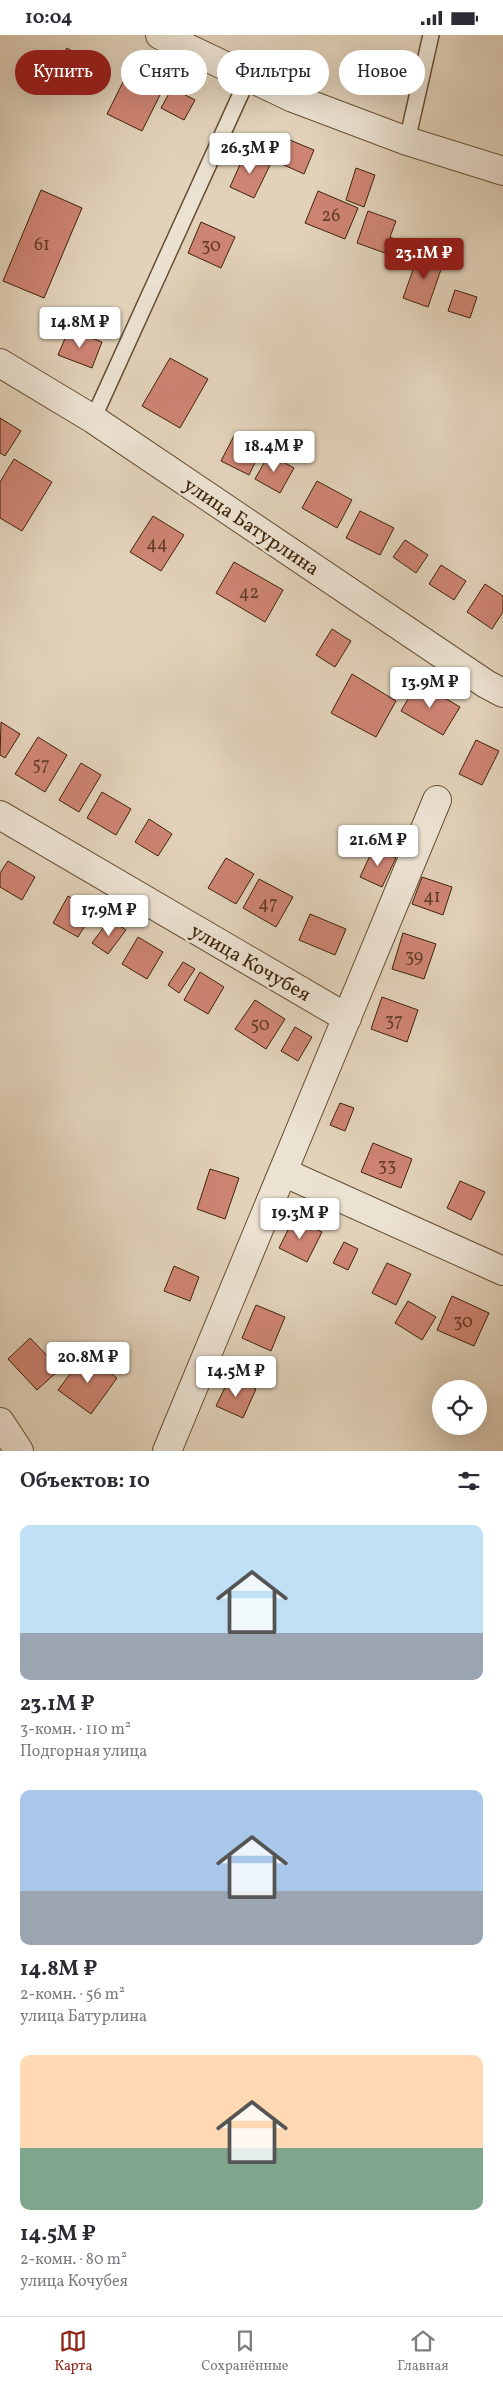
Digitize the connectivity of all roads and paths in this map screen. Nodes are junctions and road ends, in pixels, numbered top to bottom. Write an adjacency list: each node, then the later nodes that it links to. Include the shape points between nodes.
1 (160, 35): 3 (street)
2 (431, 35): 6 (lane)
3 (217, 63)
4 (240, 95): 9 (lane)
5 (286, 95): 6 (street)
6 (407, 141): 7 (street)
7 (503, 171)
8 (0, 363): 9 (street, улица Батурлина)
9 (93, 419): 10 (street, улица Батурлина, via 486,685)
10 (503, 693)
11 (437, 801): 13 (street)
12 (0, 815): 13 (street, улица Кочубея)
13 (347, 1018): 14 (street)
14 (283, 1171): 15 (street); 18 (street)
15 (503, 1271)
16 (0, 1422): 17 (street)
17 (19, 1451)
18 (166, 1451)

